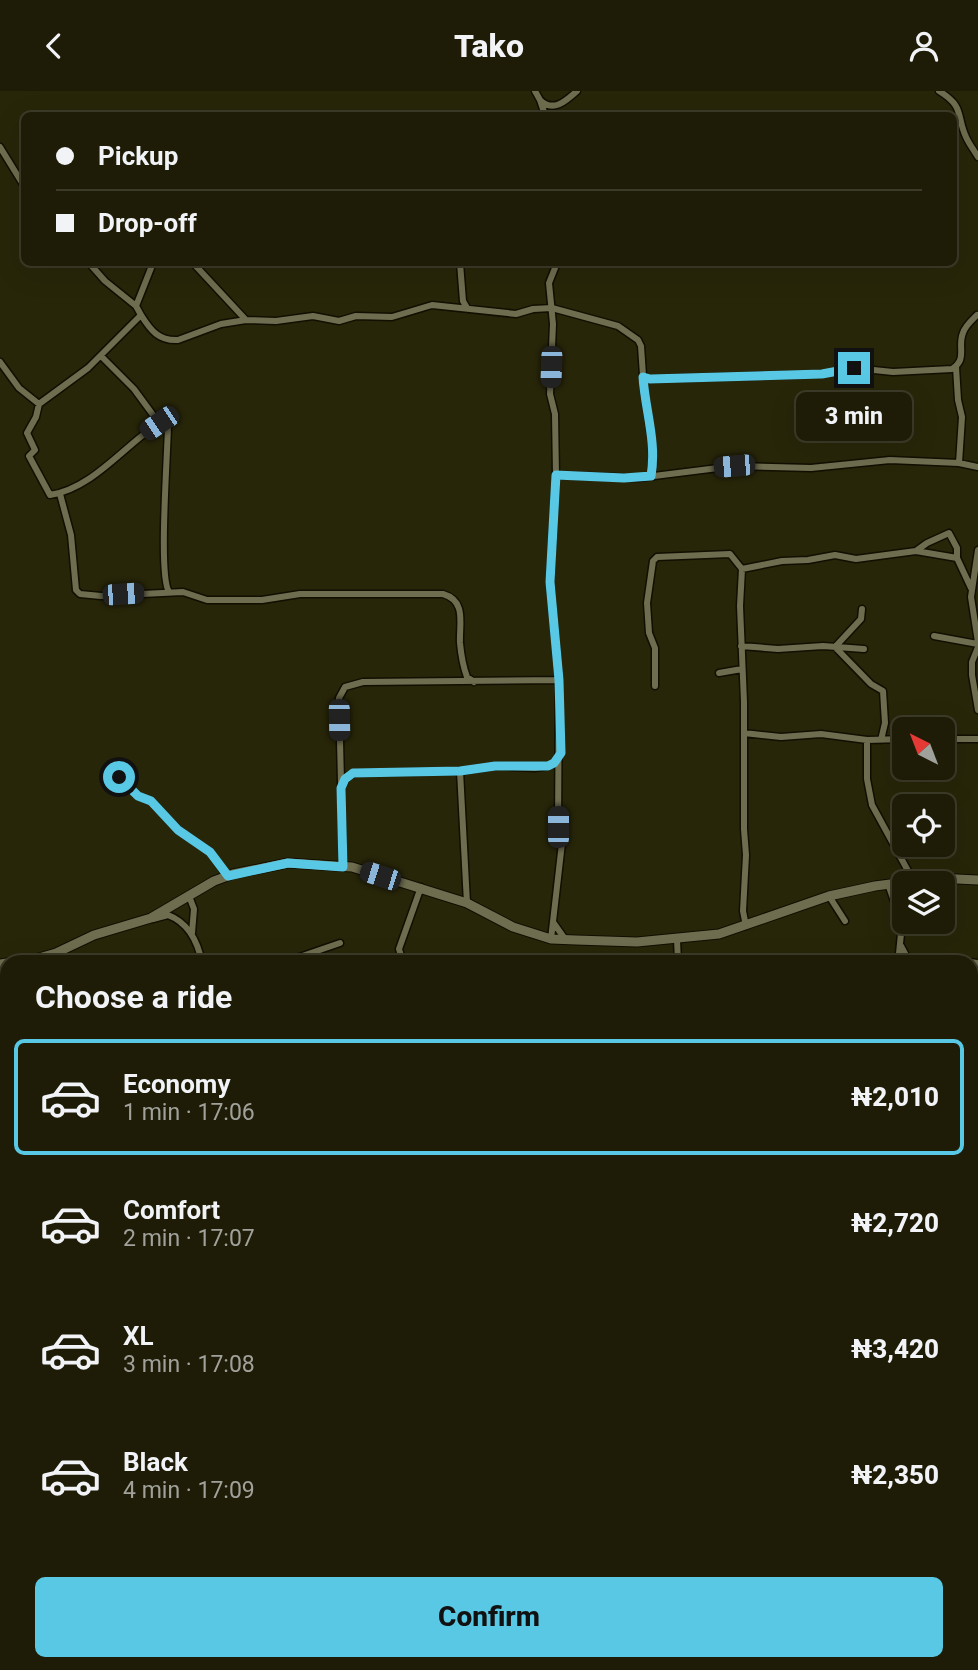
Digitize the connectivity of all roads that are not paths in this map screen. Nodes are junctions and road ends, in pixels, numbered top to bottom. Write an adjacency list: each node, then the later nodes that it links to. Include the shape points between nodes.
1 (535, 91): 4 (street)
2 (576, 91): 4 (street, via 557,106)
3 (939, 91): 7 (street, via 960,112 967,140)
4 (540, 100): 5 (street)
5 (544, 112)
6 (0, 147): 8 (street)
7 (978, 156)
8 (21, 180)
9 (92, 266): 14 (street)
10 (152, 266): 14 (street)
11 (196, 266): 19 (street)
12 (460, 266): 15 (street)
13 (555, 266): 16 (street, via 549,283)
14 (136, 306): 17 (street)
15 (467, 308): 16 (street, via 516,314); 19 (street, via 432,305 392,317 356,316 339,321 313,316)
16 (552, 308): 23 (street, via 628,331 641,346); 28 (street, via 550,394 555,414)
17 (141, 315): 19 (street, via 153,333 169,341); 20 (street)
18 (977, 315): 22 (street, via 962,333 962,358)
19 (246, 320)
20 (101, 356): 24 (street); 25 (street)
21 (0, 362): 24 (street, via 19,388)
22 (956, 367): 23 (street, via 921,372 854,368 822,374); 26 (street, via 962,417)
23 (643, 377): 29 (street, via 652,442)
24 (39, 404): 30 (street, via 27,433 35,450 29,457 50,495)
25 (159, 423): 30 (street, via 96,474); 36 (street, via 169,422 164,536)
26 (958, 463): 27 (street); 29 (street, via 890,460 811,467 734,466)
27 (978, 467)
28 (556, 475): 29 (street); 47 (street, via 550,582)
29 (651, 476)
30 (60, 494): 36 (street, via 78,593)
31 (978, 550): 35 (street)
32 (916, 551): 33 (street); 33 (street, via 949,533); 34 (street, via 856,559 835,555)
33 (957, 558): 35 (street)
34 (741, 569): 41 (street); 49 (street, via 726,553 654,558 647,598)
35 (971, 587): 37 (street)
36 (169, 592): 48 (street, via 207,600 313,594 449,595 460,609 463,663 467,677)
37 (976, 606): 40 (street)
38 (862, 609): 42 (street, via 861,619)
39 (934, 636): 40 (street)
40 (978, 644): 51 (street, via 972,675)
41 (741, 646): 42 (street); 44 (street)
42 (835, 647): 43 (street); 56 (street, via 883,691)
43 (864, 649)
44 (742, 669): 45 (street); 52 (street)
45 (719, 673)
46 (543, 680): 47 (street); 48 (street); 50 (street)
47 (559, 680): 50 (street)
48 (474, 682): 59 (street, via 349,685 339,698)
49 (656, 686)
50 (559, 697): 58 (street)
51 (978, 710)
52 (744, 733): 55 (street); 78 (street)
53 (956, 739): 54 (street)
54 (978, 739)
55 (867, 740): 56 (street); 65 (street, via 866,779 872,805)
56 (881, 740): 57 (street)
57 (892, 740)
58 (561, 753): 60 (street, via 548,766); 77 (street, via 558,827 562,843)
59 (340, 765): 61 (street); 63 (street)
60 (460, 771): 61 (street); 74 (street)
61 (353, 773): 63 (street)
62 (119, 777): 66 (street, via 210,852)
63 (341, 788): 64 (street)
64 (343, 867): 66 (street, via 288,863); 71 (street)
65 (908, 871)
66 (228, 876): 72 (street)
67 (955, 878): 68 (street)
68 (978, 880)
69 (892, 883): 70 (street)
70 (888, 884): 73 (street); 84 (street, via 902,924)
71 (421, 887): 74 (street); 88 (street)
72 (189, 896): 76 (street); 79 (street, via 194,909)
73 (829, 896): 75 (street); 78 (street)
74 (467, 904): 80 (street, via 513,927)
75 (845, 921)
76 (141, 922): 79 (street, via 168,915); 85 (street, via 94,935)
77 (553, 922): 80 (street); 81 (street)
78 (746, 926): 82 (street)
79 (192, 933): 86 (street)
80 (551, 939): 81 (street)
81 (565, 939): 82 (street)
82 (677, 939): 89 (street)
83 (340, 943): 87 (street)
84 (901, 946): 90 (street); 91 (street)
85 (49, 955)
86 (199, 955)
87 (313, 955)
88 (400, 955)
89 (678, 955)
90 (899, 955)
91 (906, 955)

